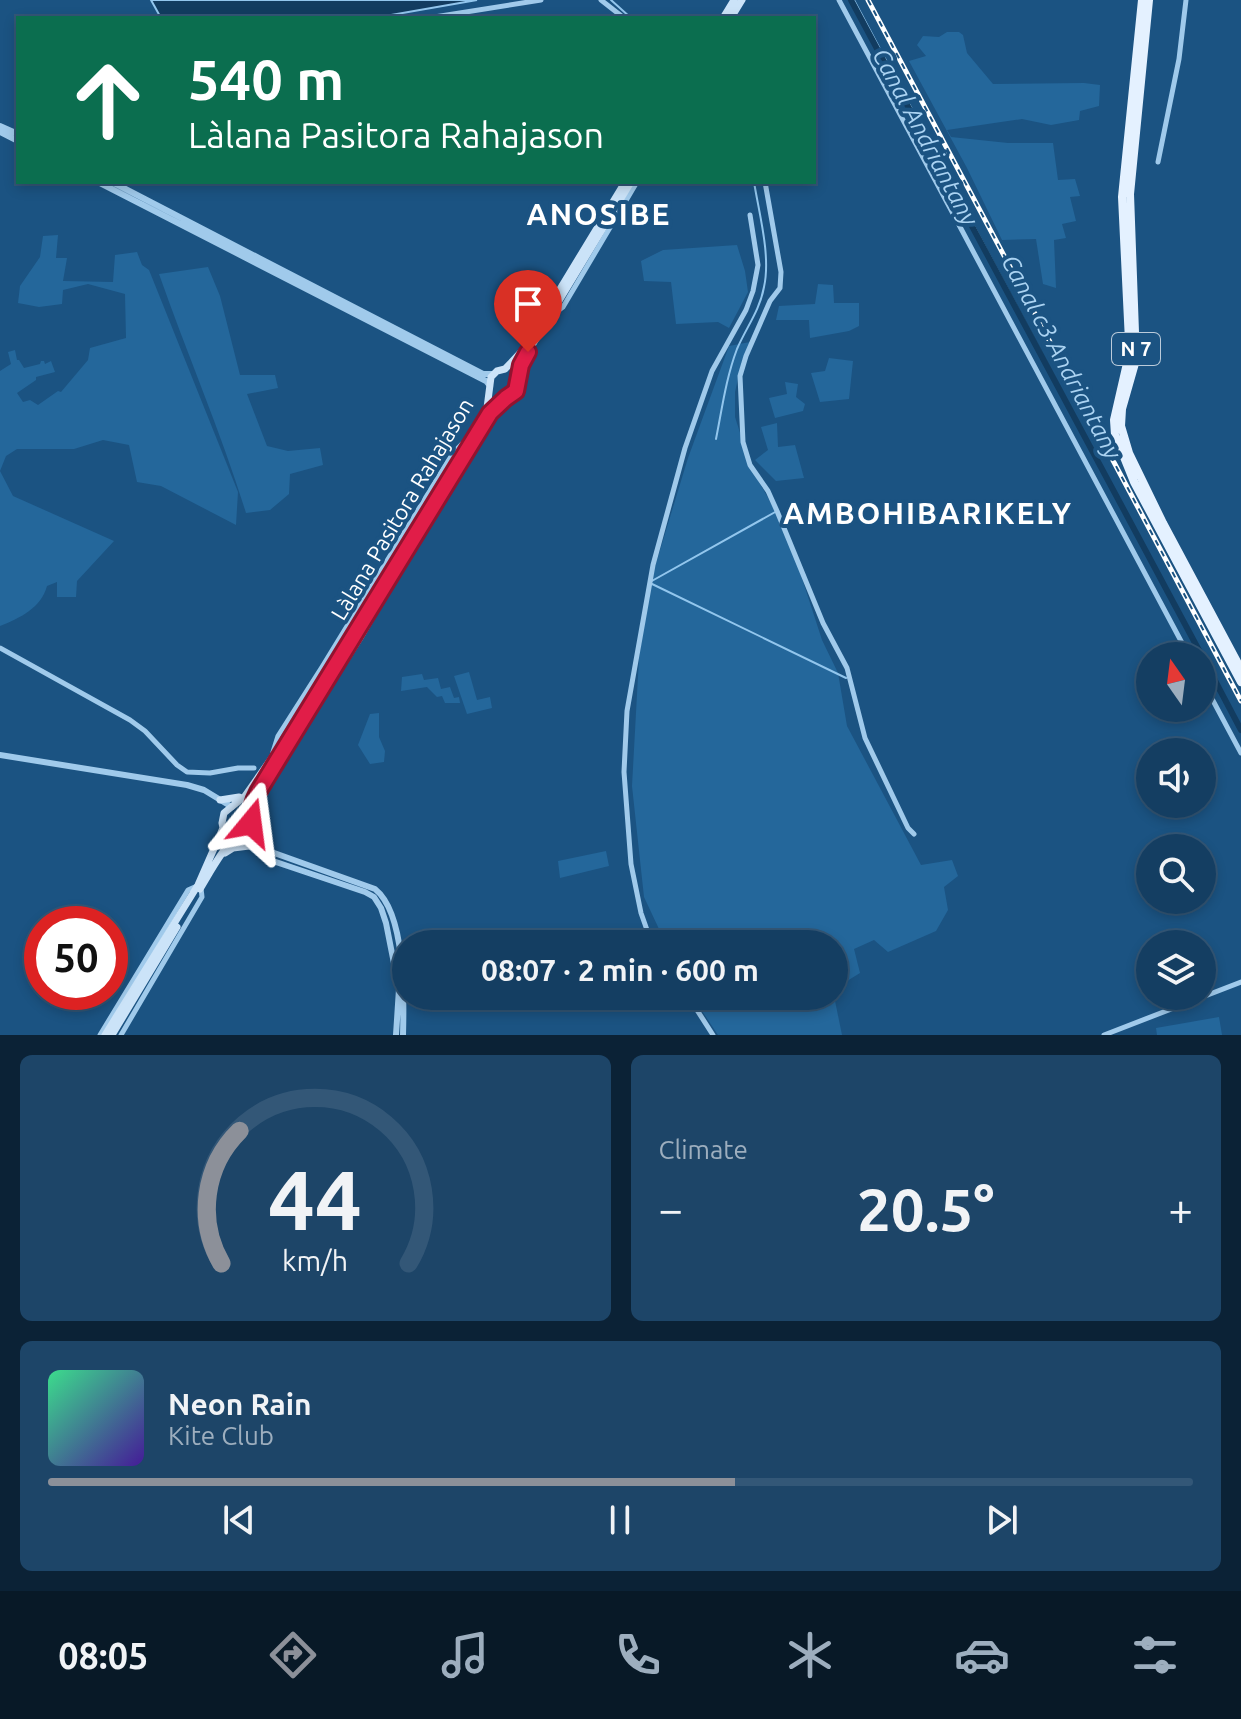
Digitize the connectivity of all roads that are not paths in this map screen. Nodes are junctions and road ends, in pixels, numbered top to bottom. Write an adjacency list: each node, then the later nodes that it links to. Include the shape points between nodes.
1 (541, 0): 7 (street)
2 (601, 0): 8 (street)
3 (839, 0): 22 (street)
4 (1142, 0): 25 (main road, N 7, via 1122,197 1129,350 1115,435 1134,482)
5 (1149, 0): 24 (main road, N 7, via 1130,194 1136,360 1121,426 1163,523)
6 (1186, 0): 9 (street)
7 (441, 16)
8 (621, 16)
9 (1158, 162)
10 (102, 184): 19 (street)
11 (116, 184): 17 (street, via 483,374)
12 (624, 184): 16 (main road, via 523,350)
13 (633, 184): 18 (main road, via 521,365)
14 (765, 184): 37 (street, via 780,288 740,376 743,442 847,668 865,738)
15 (750, 215): 42 (street, via 758,265 753,291 712,371 685,448 653,565 627,711 624,772 631,864)
16 (505, 369): 17 (main road); 18 (main road)
17 (493, 374): 19 (main road)
18 (518, 379): 20 (main road, via 516,391)
19 (490, 386): 20 (main road); 21 (main road, Làlana Pasitora Rahajason, via 487,408)
20 (506, 398): 21 (main road, Làlana Pasitora Rahajason)
21 (471, 439): 29 (main road, Làlana Pasitora Rahajason); 29 (street, via 453,453 278,736)
22 (1182, 642)
23 (0, 648): 30 (street, via 130,720 187,772)
24 (1241, 669)
25 (1241, 682)
26 (1216, 706): 27 (street)
27 (1241, 753)
28 (0, 755): 32 (street, via 187,785)
29 (274, 760): 31 (main road, Làlana Pasitora Rahajason); 34 (main road, Làlana Pasitora Rahajason)
30 (254, 768)
31 (245, 796): 32 (main road); 33 (main road, Làlana Pasitora Rahajason)
32 (220, 800): 33 (street)
33 (232, 807): 34 (main road, via 242,807); 35 (main road, via 222,818)
34 (250, 815): 36 (main road)
35 (223, 828): 38 (main road); 41 (main road)
36 (250, 828): 38 (main road); 49 (street, via 263,849 375,889 383,897 394,920 400,955)
37 (914, 834)
38 (238, 836): 39 (street); 40 (main road)
39 (249, 846): 40 (main road, via 233,848); 48 (street, via 264,858 374,897 386,923 399,989)
40 (217, 860): 41 (main road)
41 (200, 886): 45 (main road); 46 (main road); 47 (street, via 202,897)
42 (647, 930)
43 (1241, 982): 51 (street)
44 (697, 1010): 50 (street)
45 (102, 1035)
46 (112, 1035)
47 (121, 1035)
48 (396, 1035)
49 (403, 1035)
50 (713, 1035)
51 (1104, 1035)

